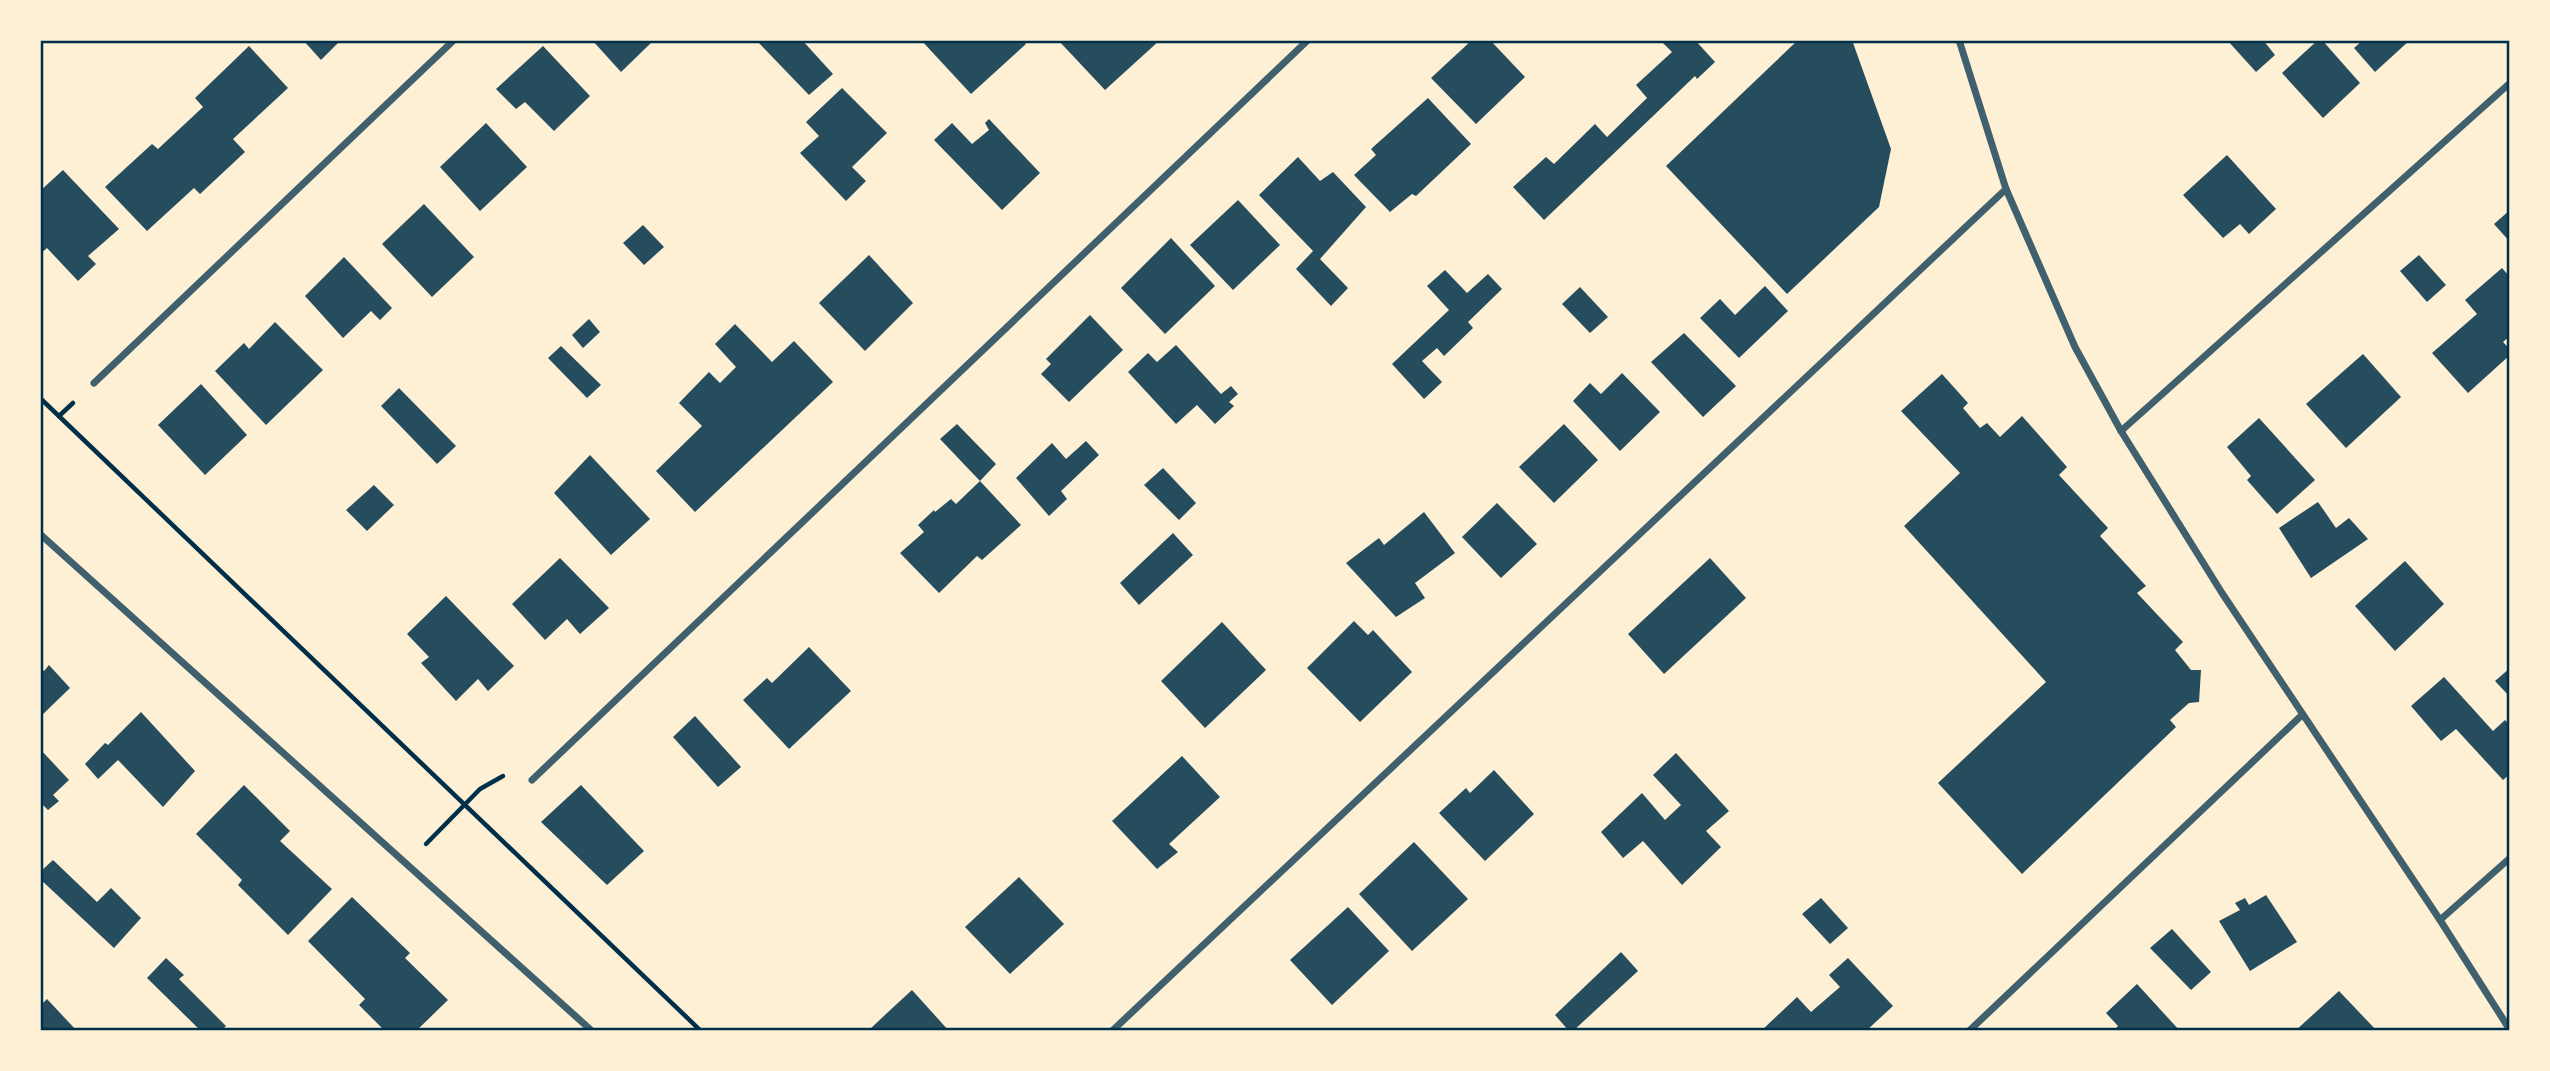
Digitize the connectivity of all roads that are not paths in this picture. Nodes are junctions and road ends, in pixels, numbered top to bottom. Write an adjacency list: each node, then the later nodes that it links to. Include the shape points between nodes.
1 (454, 40): 6 (street)
2 (1308, 40): 10 (street)
3 (1959, 40): 5 (street)
4 (2510, 83): 7 (street)
5 (2006, 189): 7 (street, via 2075,347); 15 (street)
6 (94, 383)
7 (2120, 431): 9 (street)
8 (40, 534): 14 (street)
9 (2302, 715): 12 (street); 16 (street)
10 (531, 780)
11 (2510, 858): 12 (street)
12 (2440, 920): 13 (street)
13 (2510, 1030)
14 (592, 1031)
15 (1112, 1031)
16 (1969, 1031)

